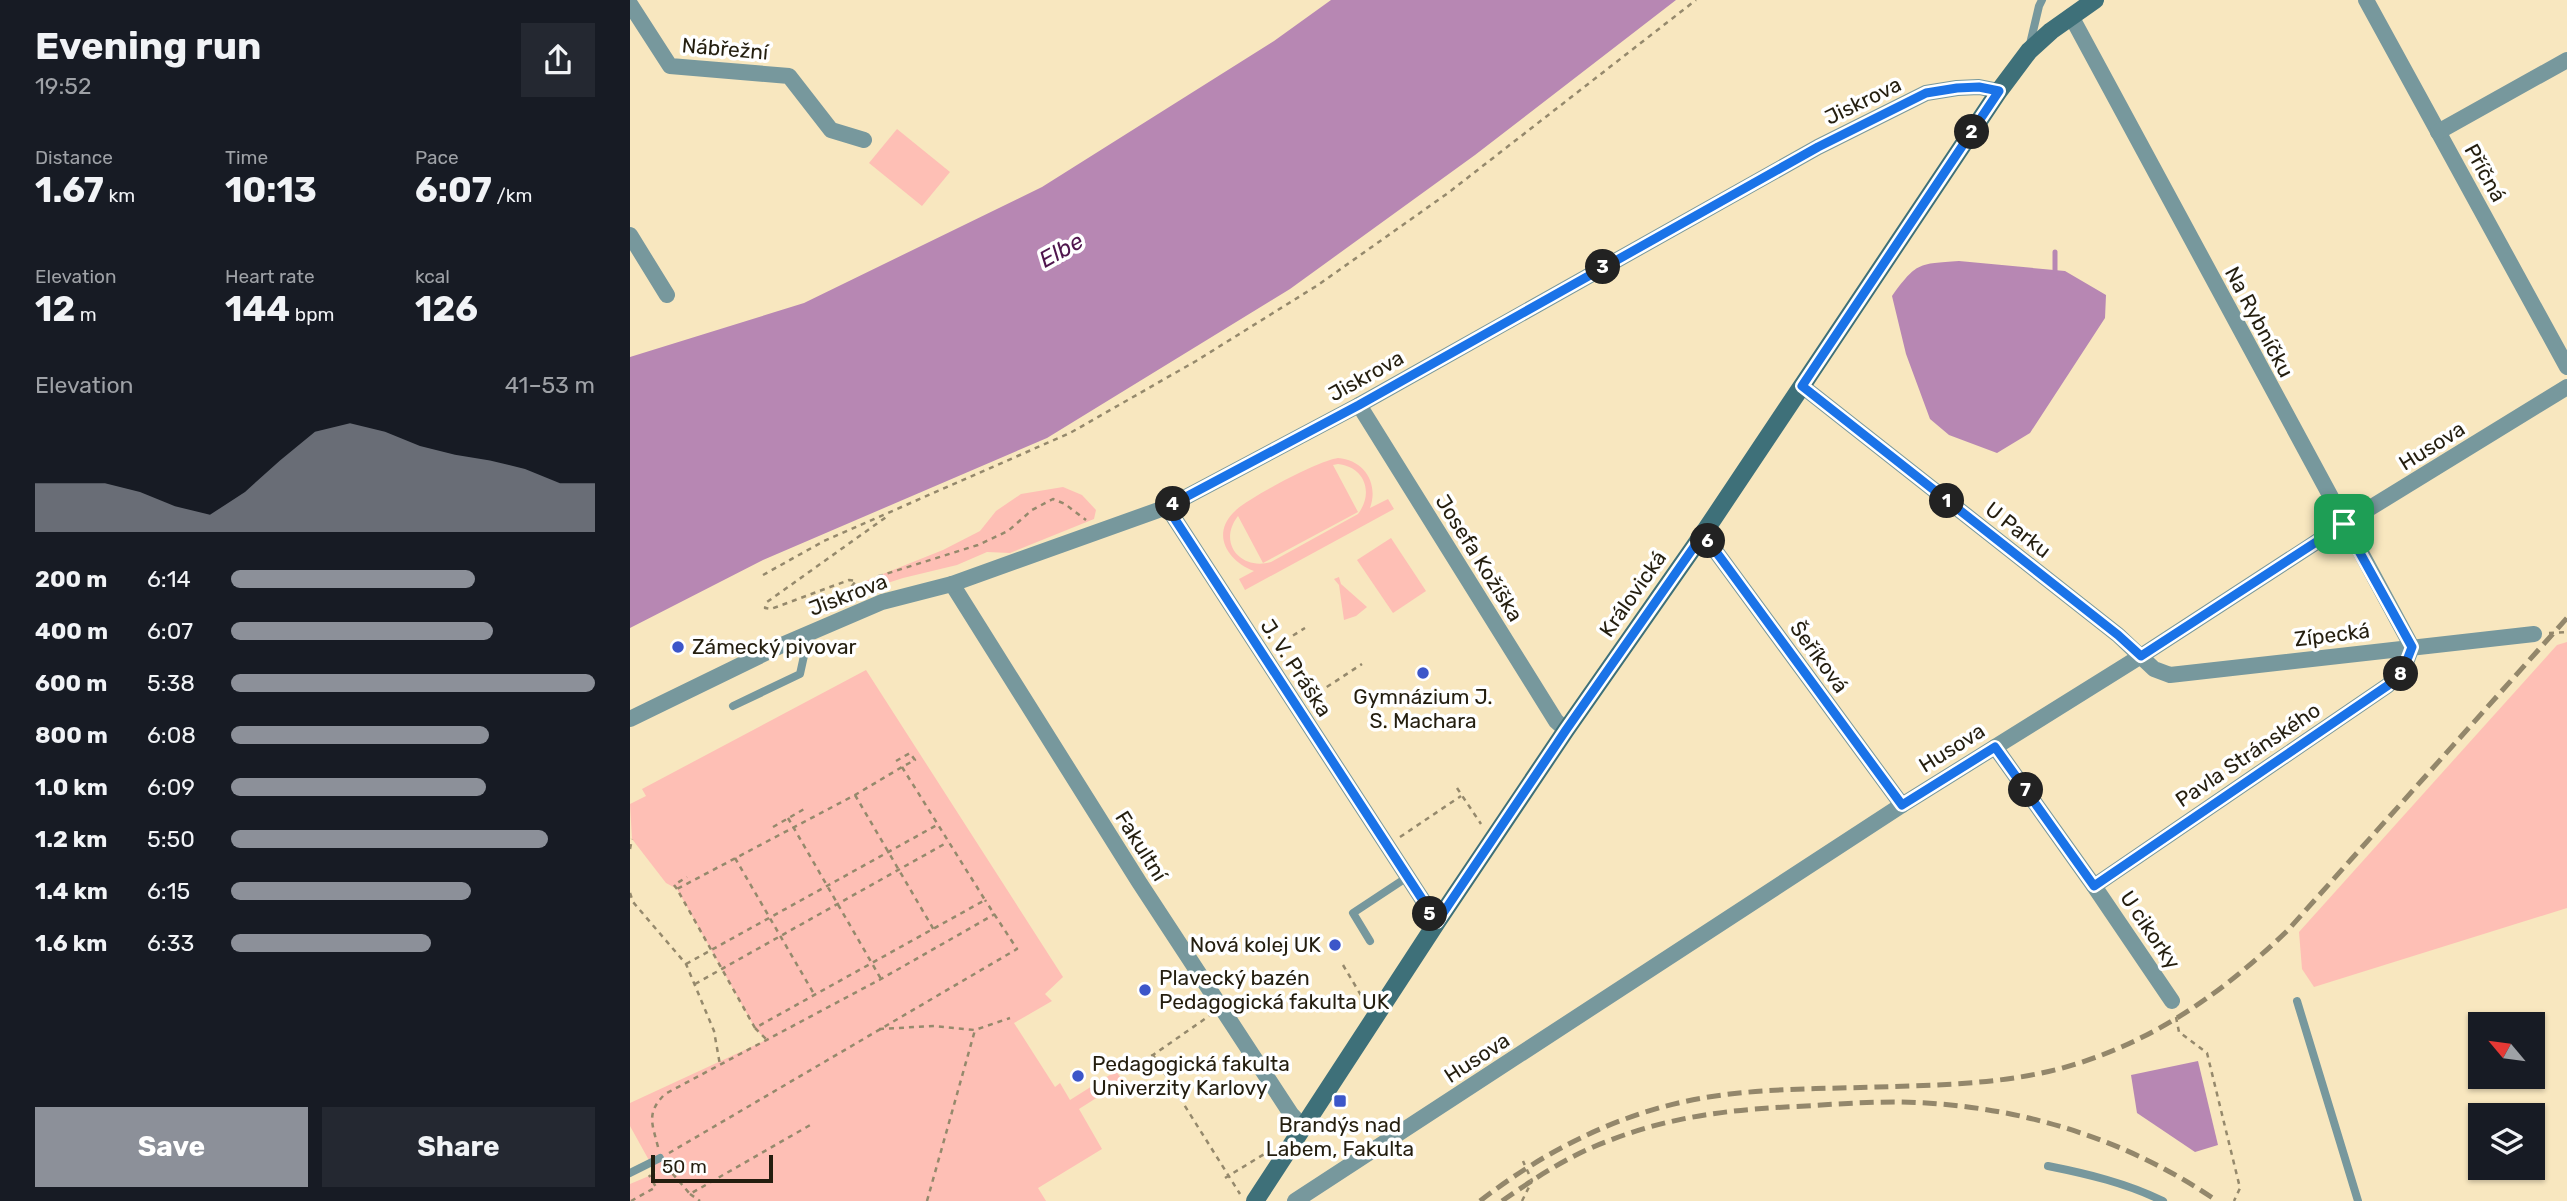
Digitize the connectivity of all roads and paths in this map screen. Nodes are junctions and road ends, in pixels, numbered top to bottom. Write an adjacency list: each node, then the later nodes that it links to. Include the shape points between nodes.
1 (1696, 0): 19 (path, via 1448,193 1318,285 1070,433)
2 (2042, 0): 7 (lane)
3 (2095, 0): 6 (main road, Královická)
4 (2366, 0): 10 (street, Příčná)
5 (630, 4): 11 (street, Nábřežní, via 670,66 789,76 831,130)
6 (2071, 16): 7 (main road, Královická); 21 (street, Na Rybníčku)
7 (2029, 51): 9 (main road, Královická)
8 (2567, 60): 10 (street)
9 (1999, 91): 15 (main road, Královická); 17 (street, Jiskrova, via 1979,87 1926,93 1818,147)
10 (2438, 132): 14 (street, Příčná)
11 (864, 140)
12 (630, 235): 13 (street)
13 (667, 295)
14 (2567, 367)
15 (1802, 386): 22 (main road, Královická); 30 (street, U Parku)
16 (2567, 387): 21 (street, Husova)
17 (1359, 405): 18 (street, Jiskrova); 35 (street, Josefa Kožíška, via 1556,721)
18 (1167, 507): 24 (street, Jiskrova); 29 (street, J. V. Práška)
19 (892, 513): 20 (path, via 767,602 765,608 856,581 836,605 879,576 1008,531 1053,499); 23 (path, via 824,541)
20 (1077, 514)
21 (2344, 524): 28 (street, Na Rybníčku); 30 (street, Husova)
22 (1703, 534): 35 (main road, Královická); 42 (street, Šeříková)
23 (762, 575)
24 (952, 584): 26 (street, Jiskrova, via 882,601); 81 (street, Fakultní)
25 (1305, 628): 29 (path)
26 (808, 633): 32 (lane, via 800,674); 34 (street, Jiskrova)
27 (2534, 634): 28 (street, Zípecká)
28 (2412, 647): 30 (street, Zípecká, via 2170,675 2154,669); 58 (street, Pavla Stránského, via 2402,673 2387,686)
29 (1262, 653): 33 (street, J. V. Práška)
30 (2141, 656): 36 (street, Husova)
31 (1363, 664): 33 (path)
32 (733, 706)
33 (1296, 707): 51 (street, J. V. Práška)
34 (630, 719)
35 (1566, 730): 66 (main road, Královická)
36 (1995, 747): 42 (street, Husova); 58 (street, U cikorky)
37 (896, 761): 38 (path, via 910,753 915,760)
38 (902, 767): 40 (path); 45 (path)
39 (1457, 788): 41 (path)
40 (855, 795): 47 (path); 53 (path)
41 (1461, 796): 48 (path); 51 (path)
42 (1902, 805): 105 (street, Husova)
43 (806, 808): 44 (path)
44 (788, 818): 46 (path); 47 (path)
45 (938, 825): 50 (path); 53 (path)
46 (773, 827)
47 (793, 827): 54 (path); 59 (path)
48 (1482, 830)
49 (632, 839): 52 (path)
50 (948, 842): 55 (path); 62 (path)
51 (1385, 846): 57 (street, J. V. Práška)
52 (630, 849)
53 (889, 852): 55 (path); 59 (path)
54 (735, 858): 60 (path); 65 (path)
55 (899, 869): 63 (path); 67 (path)
56 (687, 877): 60 (path, via 674,884)
57 (1406, 877): 66 (street, J. V. Práška); 69 (lane, via 1353,913)
58 (2094, 886): 78 (street, U cikorky)
59 (826, 887): 63 (path); 65 (path)
60 (677, 889): 70 (path)
61 (630, 893): 72 (path)
62 (985, 900): 64 (path); 67 (path)
63 (836, 904): 68 (path); 71 (path)
64 (995, 914): 75 (path); 85 (path, via 1017,948)
65 (770, 918): 68 (path); 70 (path)
66 (1437, 922): 92 (main road, Královická)
67 (934, 930): 71 (path)
68 (780, 935): 74 (path); 77 (path)
69 (1370, 941)
70 (711, 951): 72 (path); 74 (path)
71 (873, 962): 75 (path); 77 (path)
72 (686, 964): 76 (path)
73 (1343, 965): 80 (path)
74 (721, 968): 76 (path); 84 (path)
75 (881, 979): 87 (path)
76 (695, 984): 90 (path, via 714,1031)
77 (815, 996): 84 (path)
78 (2172, 1001)
79 (2297, 1001): 109 (lane)
80 (1365, 1002)
81 (1221, 1008): 88 (path); 92 (street, Fakultní)
82 (1010, 1018): 86 (path)
83 (2176, 1019): 108 (path, via 2179,1032 2207,1053 2240,1188)
84 (755, 1028): 87 (path)
85 (877, 1029): 86 (path, via 934,1026); 94 (path)
86 (975, 1030): 104 (path)
87 (767, 1040): 90 (path)
88 (1153, 1055): 89 (path); 99 (path)
89 (1142, 1060)
90 (720, 1065): 94 (path, via 655,1104 651,1119)
91 (812, 1124): 100 (path)
92 (1302, 1126): 101 (main road, Královická)
93 (1266, 1153): 99 (path)
94 (660, 1157): 98 (lane); 100 (path)
95 (1522, 1161): 106 (path, via 1532,1181)
96 (2048, 1166): 107 (lane, via 2133,1186)
97 (647, 1172): 102 (path, via 656,1187)
98 (630, 1173)
99 (1227, 1177): 101 (path)
100 (690, 1194): 103 (path)
101 (1248, 1197)
102 (631, 1201)
103 (700, 1201)
104 (928, 1201)
105 (1295, 1201)
106 (1522, 1201)
107 (2163, 1201)
108 (2234, 1201)
109 (2358, 1201)

